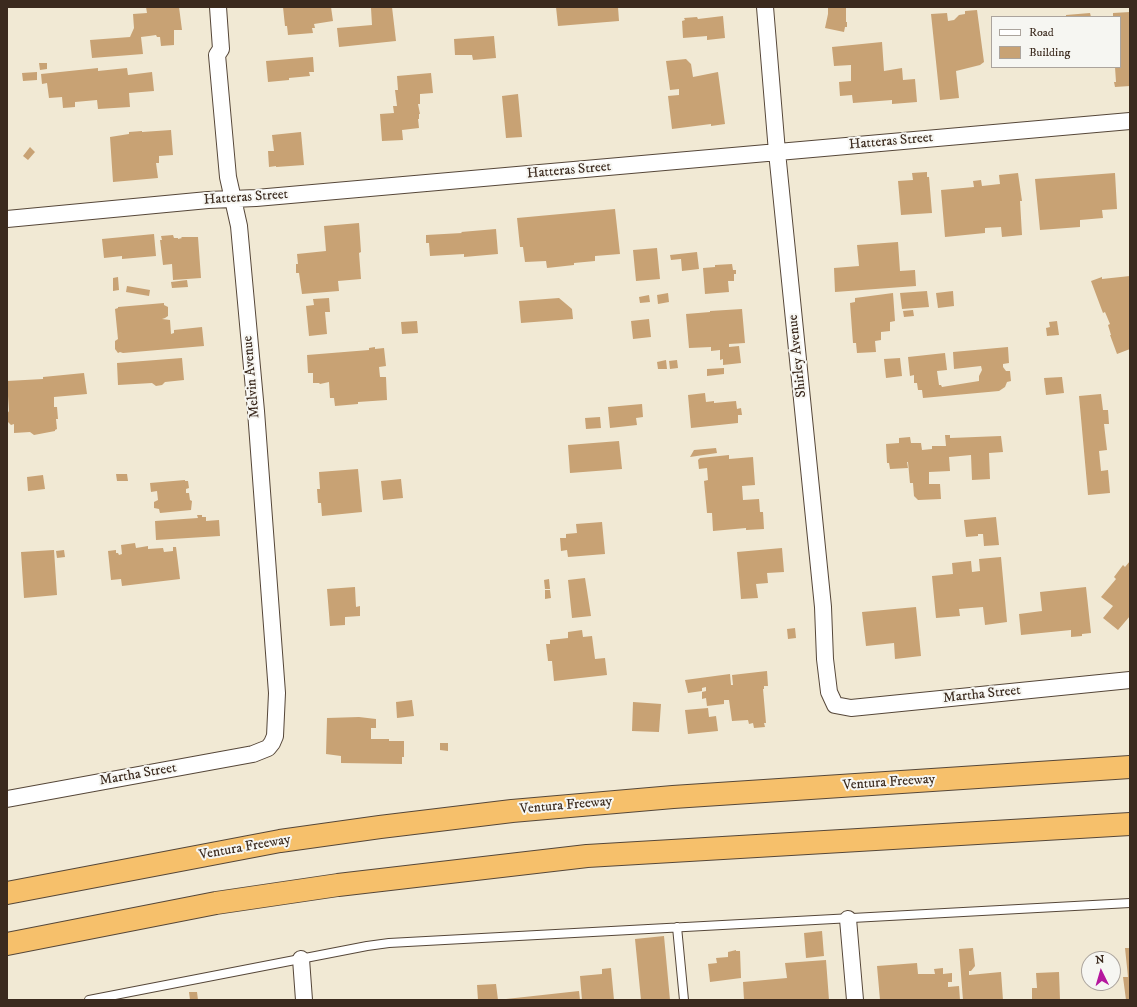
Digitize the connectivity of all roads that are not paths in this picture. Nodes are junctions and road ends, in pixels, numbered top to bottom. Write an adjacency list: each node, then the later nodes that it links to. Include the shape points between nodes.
1 (218, 7): 5 (street, Melvin Avenue, via 221,48 217,55)
2 (765, 7): 4 (street, Shirley Avenue)
3 (1130, 122): 4 (street, Hatteras Street)
4 (777, 152): 5 (street, Hatteras Street); 8 (street, Shirley Avenue, via 823,607 829,692)
5 (232, 199): 6 (street, Hatteras Street); 9 (street, Melvin Avenue, via 239,226 256,411 277,692 275,736)
6 (7, 219)
7 (1130, 680): 8 (street, Martha Street, via 851,708)
8 (835, 705)
9 (268, 748): 13 (street, Martha Street, via 253,754)
10 (1130, 756): 12 (highway)
11 (1130, 767): 12 (highway, Ventura Freeway)
12 (1040, 773): 15 (highway, Ventura Freeway, via 673,797 512,811 280,842)
13 (7, 799)
14 (1126, 825): 19 (highway, via 587,856 519,863 338,885 216,904)
15 (7, 893)
16 (1130, 903): 17 (lane)
17 (848, 919): 18 (lane); 24 (street)
18 (677, 927): 20 (lane, via 389,943); 23 (lane)
19 (7, 944)
20 (300, 959): 21 (lane); 22 (street)
21 (89, 1000)
22 (304, 1000)
23 (684, 1000)
24 (855, 1000)

